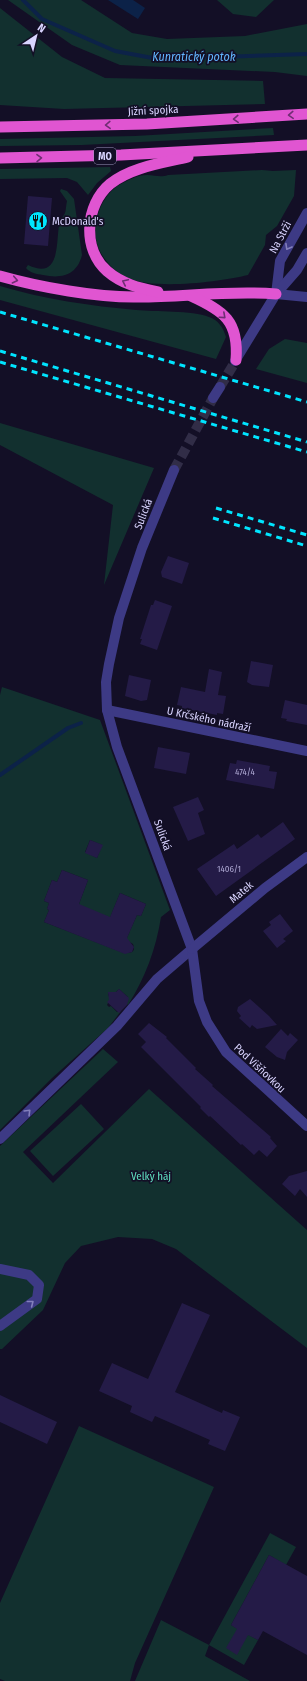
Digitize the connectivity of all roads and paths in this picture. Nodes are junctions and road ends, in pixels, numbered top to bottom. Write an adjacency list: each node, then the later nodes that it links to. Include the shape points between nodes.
1 (307, 114): 2 (highway, Jižní spojka, one-way to 2, via 140,124)
2 (0, 127)
3 (307, 145): 4 (highway, MO)
4 (209, 151): 5 (highway, MO, one-way to 4); 11 (highway, one-way to 4, via 132,286 107,271 92,249 89,225 104,190 123,176)
5 (0, 158)
6 (307, 213): 9 (street, Na Strži, one-way to 9, via 280,261)
7 (307, 253): 9 (street, via 297,270)
8 (0, 276): 11 (highway, one-way to 11, via 56,288 120,297)
9 (276, 294): 10 (highway, via 246,291); 12 (street); 13 (street)
10 (190, 295): 11 (highway); 13 (highway, one-way to 13, via 214,308 230,322 237,339)
11 (176, 296)
12 (307, 297)
13 (235, 361)
14 (220, 386): 15 (street)
15 (213, 398)
16 (174, 470): 17 (street, Sulická, via 142,548 119,618 108,664)
17 (107, 710): 18 (street, U Krčského nádraží); 20 (street, Sulická, via 117,747)
18 (307, 751)
19 (307, 857): 20 (street, Matek, via 265,888)
20 (192, 949): 21 (street, Pod Višňovkou, via 199,1001 216,1038 236,1063); 22 (street, one-way to 20, via 117,1026 157,979)
21 (307, 1126)
22 (0, 1139)
23 (0, 1269): 24 (street, one-way to 23, via 36,1299 38,1285 29,1275)
24 (0, 1326)

